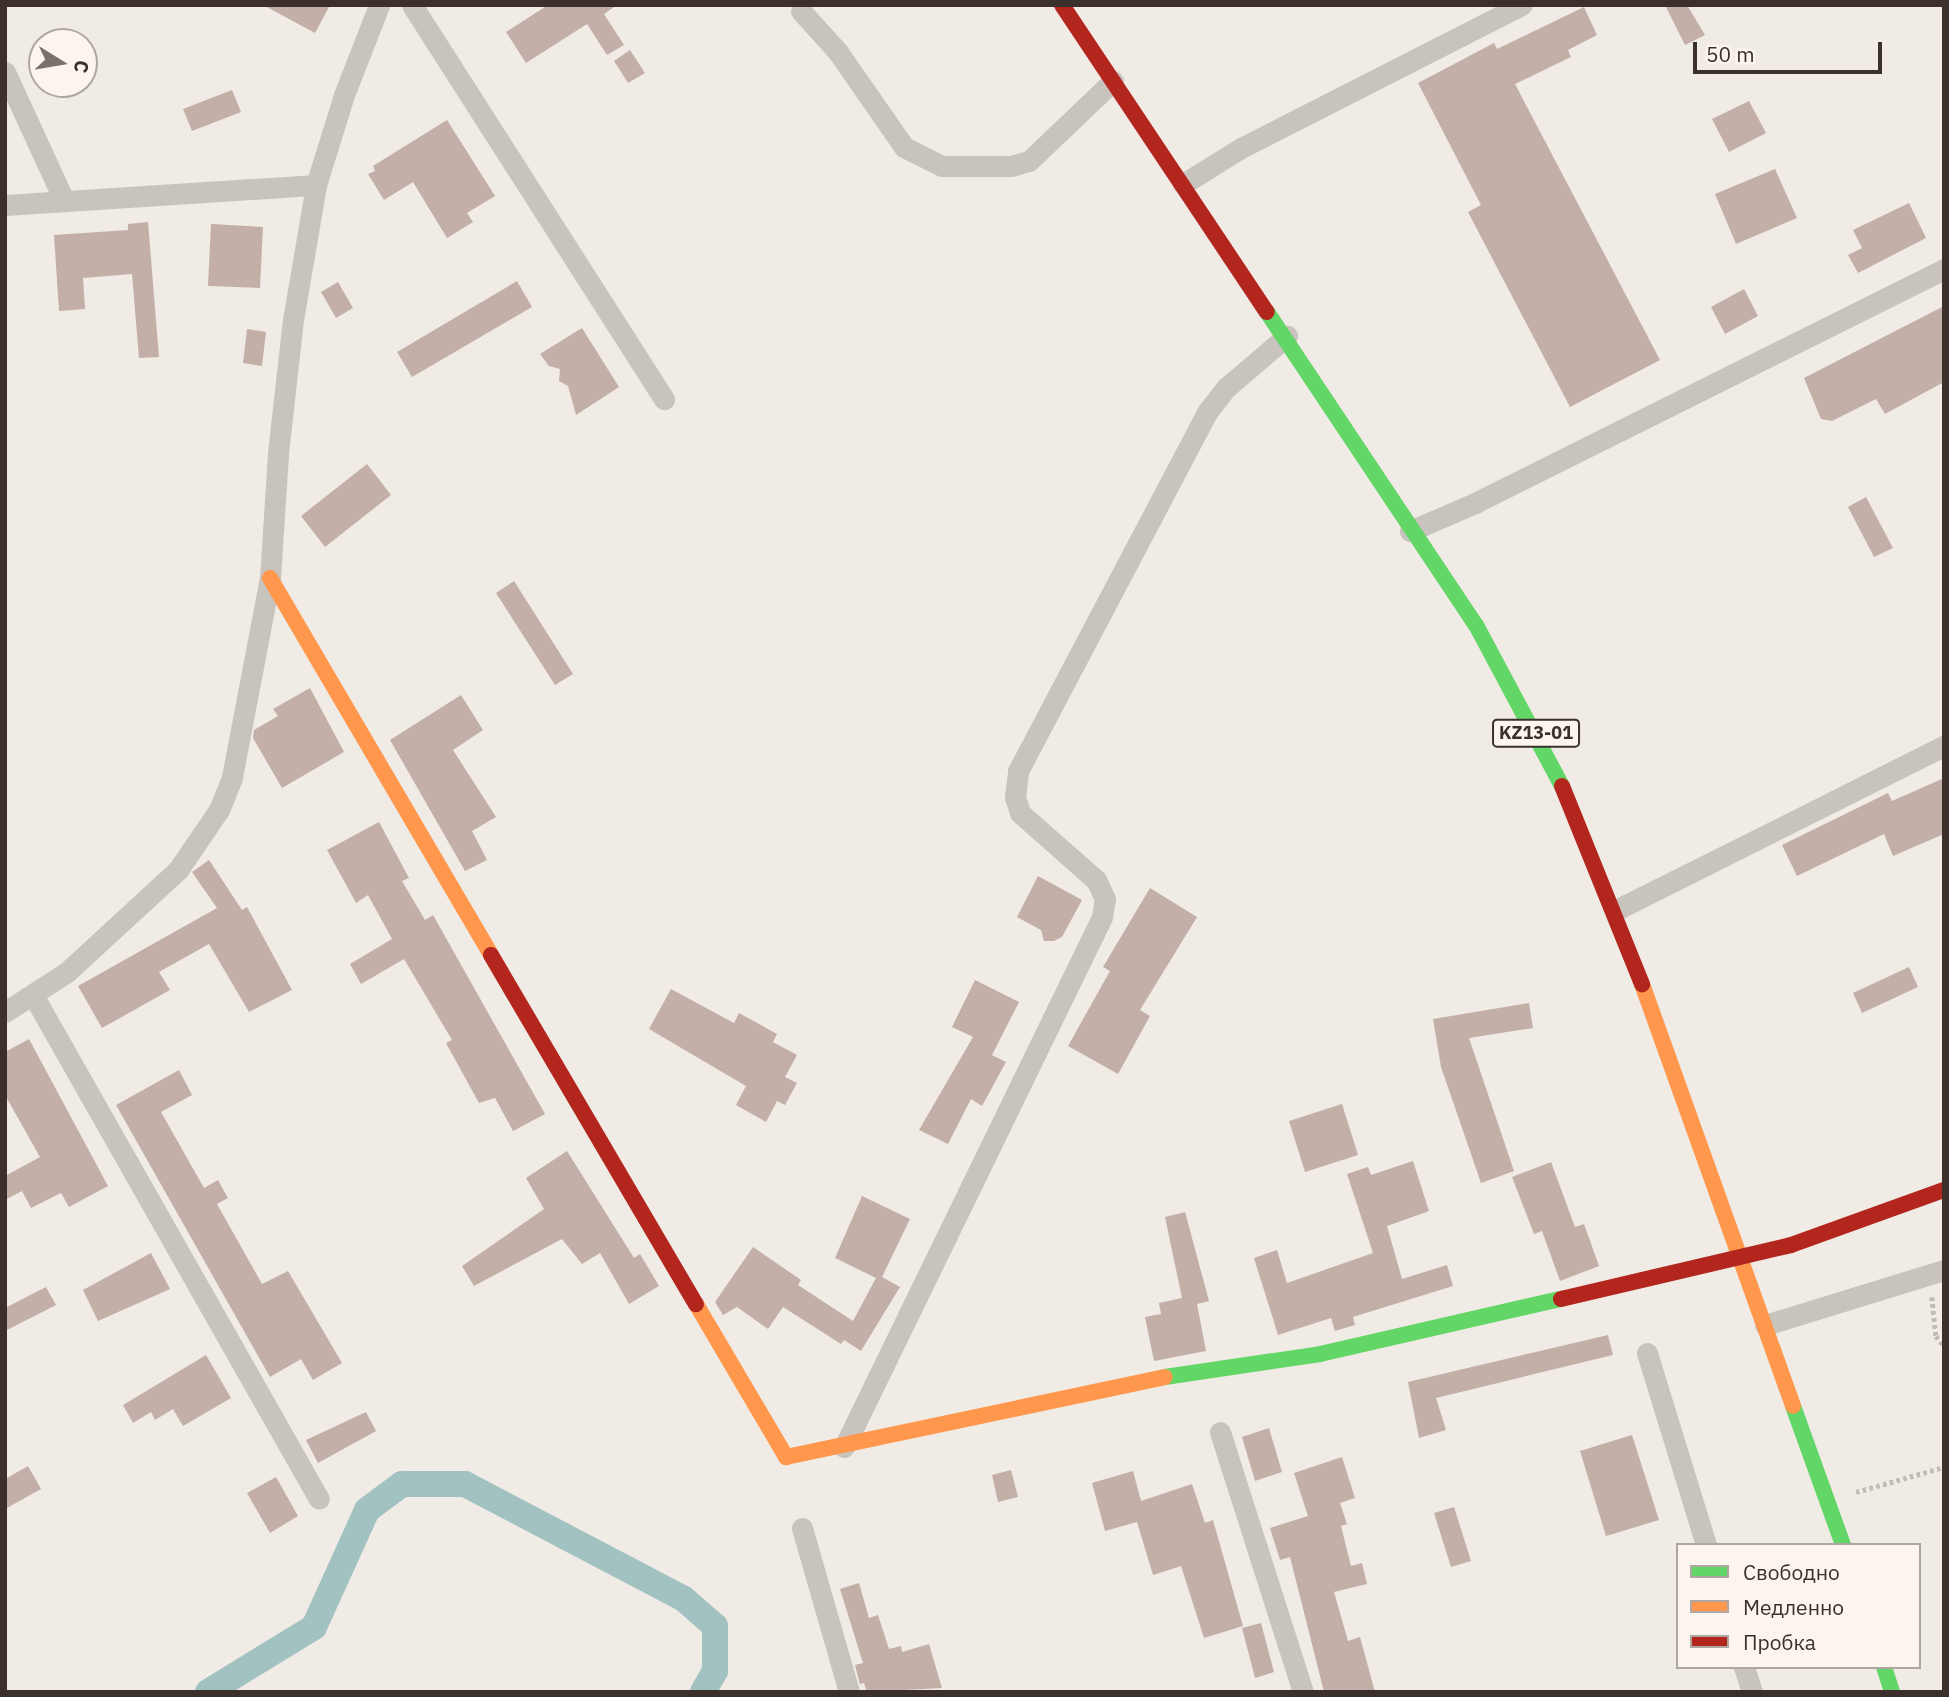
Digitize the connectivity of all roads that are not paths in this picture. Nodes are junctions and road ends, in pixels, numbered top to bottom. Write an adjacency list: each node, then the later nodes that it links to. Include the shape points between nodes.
1 (379, 5): 9 (street)
2 (412, 5): 14 (street)
3 (1062, 5): 7 (main road, KZ13-01)
4 (1522, 5): 8 (street, via 1241,148)
5 (801, 11): 7 (street, via 838,52 904,147 942,166 1011,166 1029,161)
6 (5, 72): 10 (street)
7 (1113, 81): 8 (main road, KZ13-01)
8 (1183, 184): 13 (main road, KZ13-01)
9 (316, 185): 10 (street); 16 (street, via 285,386)
10 (64, 200): 11 (street)
11 (5, 205)
12 (1944, 270): 15 (street)
13 (1287, 336): 15 (main road, KZ13-01); 27 (street, via 1227,387 1208,411 1018,771 1015,797 1020,813 1096,880 1105,899 1102,917)
14 (664, 399)
15 (1410, 531): 18 (main road, KZ13-01, via 1476,625 1520,704 1588,840)
16 (270, 578): 19 (street, via 246,723 219,810 178,870 97,946); 27 (main road, via 786,1457)
17 (1944, 746): 18 (street)
18 (1616, 911): 22 (main road, KZ13-01)
19 (33, 995): 20 (street); 28 (street)
20 (5, 1012)
21 (1944, 1190): 22 (main road, via 1791,1245)
22 (1741, 1257): 24 (main road, KZ13-01); 27 (main road, via 1320,1353 1056,1398)
23 (1936, 1273): 24 (street)
24 (1765, 1325): 31 (main road, KZ13-01)
25 (1647, 1353): 30 (street)
26 (1220, 1432): 35 (street)
27 (844, 1447)
28 (319, 1499)
29 (802, 1528): 34 (street)
30 (1705, 1543)
31 (1842, 1543)
32 (1745, 1669): 36 (street)
33 (1885, 1669): 37 (main road)
34 (849, 1692)
35 (1303, 1692)
36 (1752, 1692)
37 (1892, 1692)

